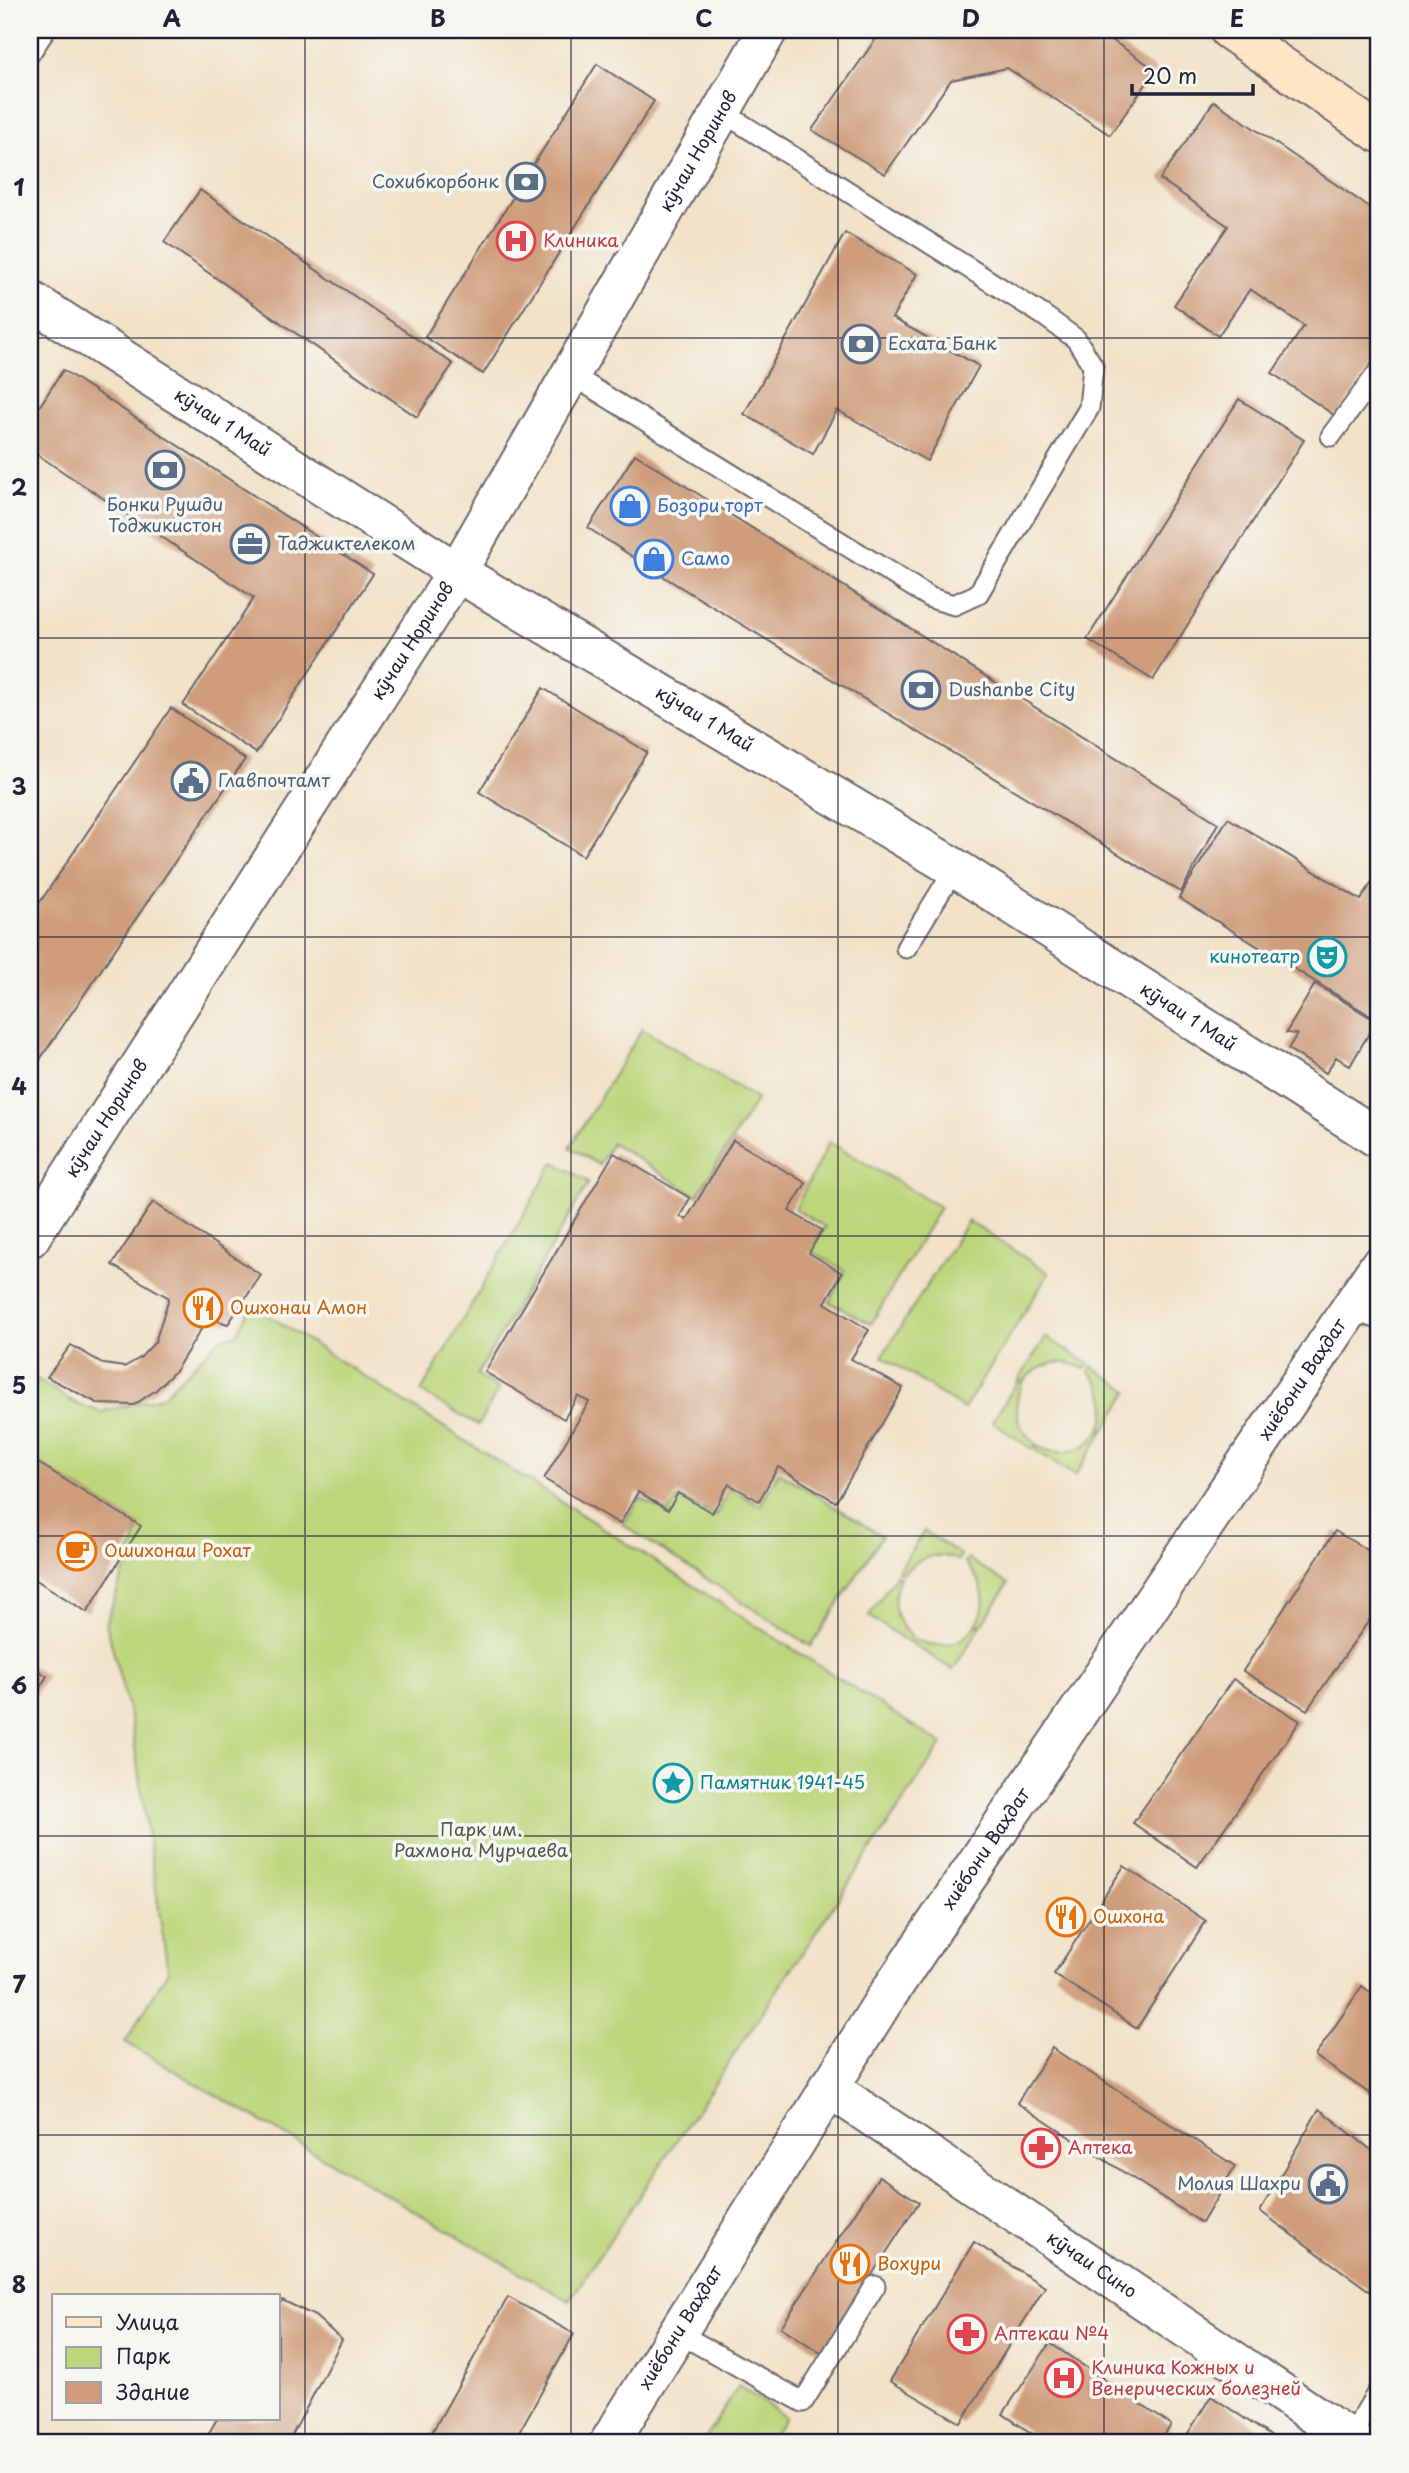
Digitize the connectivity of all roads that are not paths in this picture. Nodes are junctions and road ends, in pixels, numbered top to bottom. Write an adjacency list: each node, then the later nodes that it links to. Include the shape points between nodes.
1 (768, 30): 5 (street, кӯчаи Норинов)
2 (1229, 30): 6 (main road)
3 (44, 32): 4 (lane)
4 (30, 53)
5 (721, 111): 9 (street, кӯчаи Норинов); 9 (lane, via 1076,339 1093,366 1089,408 978,594 954,605 931,598)
6 (1379, 133)
7 (30, 300): 11 (street, кӯчаи 1 Май)
8 (1379, 371): 10 (lane)
9 (570, 374): 11 (street, кӯчаи Норинов)
10 (1331, 436)
11 (457, 572): 12 (street, кӯчаи 1 Май); 15 (street, кӯчаи Норинов)
12 (955, 868): 13 (lane); 14 (street, кӯчаи 1 Май)
13 (906, 948)
14 (1379, 1139)
15 (30, 1238)
16 (1379, 1266): 17 (street, хиёбони Ваҳдат)
17 (1364, 1315): 18 (street, хиёбони Ваҳдат)
18 (828, 2087): 20 (street, хиёбони Ваҳдат); 22 (street, кӯчаи Сино)
19 (875, 2286): 20 (lane, via 803,2402)
20 (678, 2333): 23 (street, хиёбони Ваҳдат)
21 (1379, 2390): 22 (lane)
22 (1353, 2441)
23 (609, 2443)

